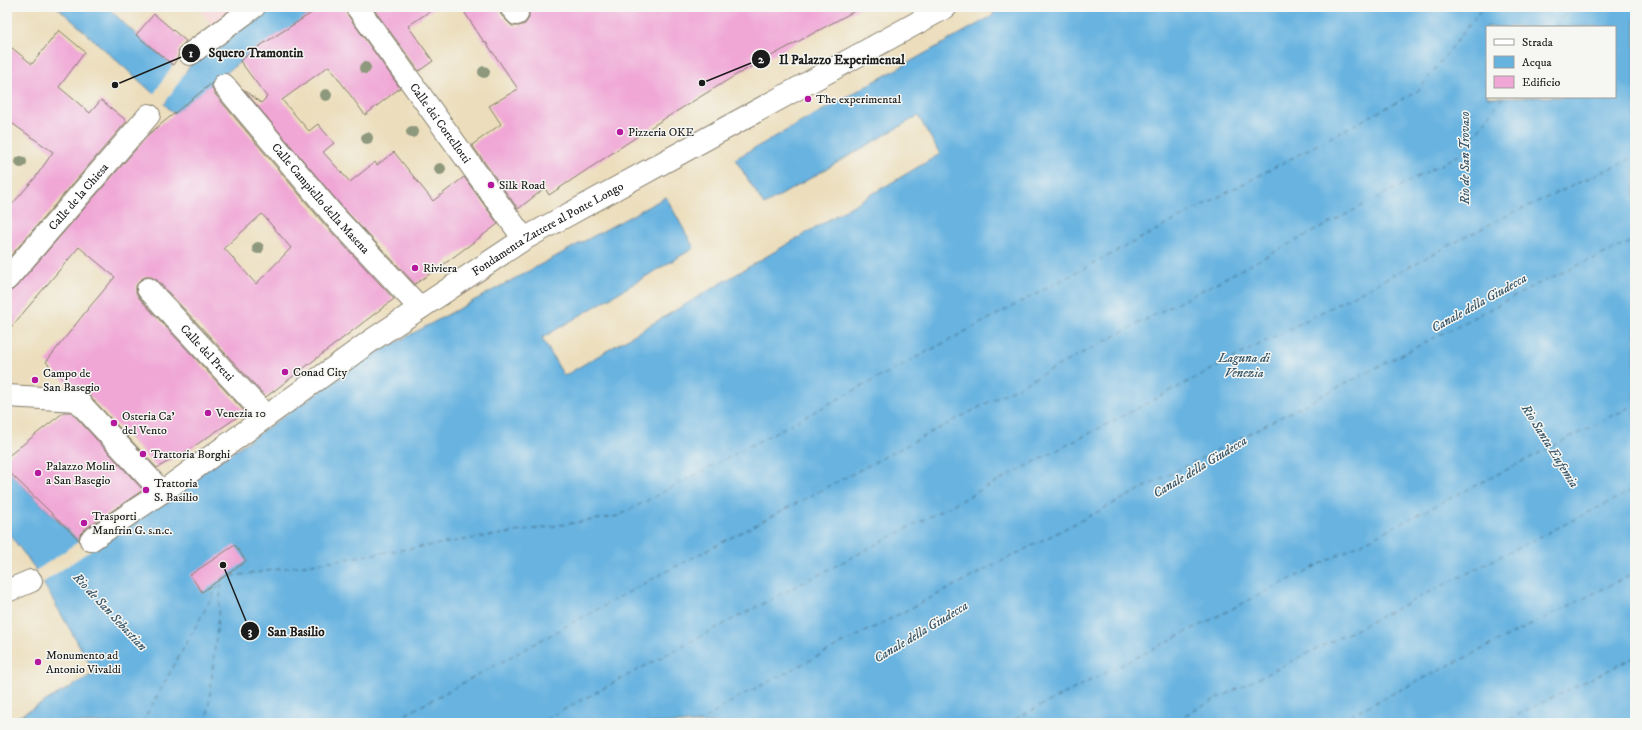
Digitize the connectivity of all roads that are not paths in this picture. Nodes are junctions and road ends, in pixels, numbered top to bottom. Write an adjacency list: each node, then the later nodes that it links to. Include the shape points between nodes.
1 (254, 7): 4 (street)
2 (357, 7): 7 (street, Calle dei Cortellotti)
3 (946, 7): 7 (street, Fondamenta Zattere al Ponte Longo)
4 (190, 54)
5 (224, 85): 10 (street, Calle Campiello della Masena, via 335,217)
6 (149, 114): 8 (street, Calle de la Chiesa)
7 (524, 239): 10 (street, Fondamenta Zattere al Ponte Longo)
8 (7, 279)
9 (148, 289): 12 (street, Calle del Pretti)
10 (420, 308): 12 (street, Fondamenta Zattere al Ponte Longo)
11 (7, 396): 13 (street, via 77,400)
12 (266, 416): 13 (street, Fondamenta Zattere al Ponte Longo)
13 (162, 492): 14 (street, Fondamenta Zattere al Ponte Longo)
14 (91, 540)
15 (30, 581): 16 (street)
16 (7, 591)

